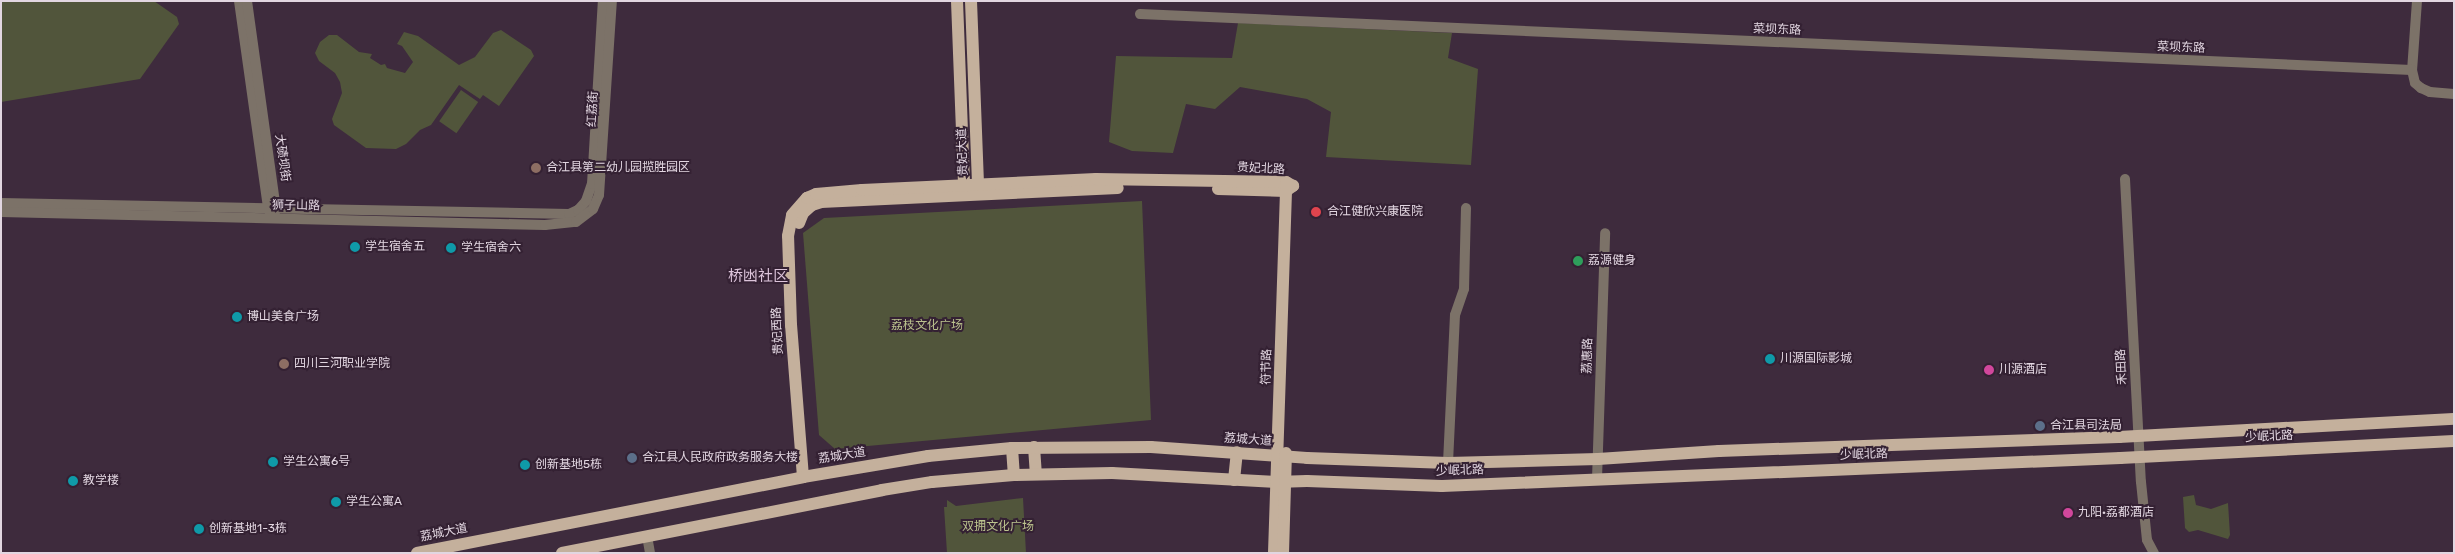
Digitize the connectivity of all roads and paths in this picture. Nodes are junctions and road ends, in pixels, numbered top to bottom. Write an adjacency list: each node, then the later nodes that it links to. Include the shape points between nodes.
1 (239, 1): 18 (street, 大碛坝街)
2 (247, 1): 18 (street, 大碛坝街)
3 (604, 1): 16 (street, 红荔街, via 592,184)
4 (612, 1): 16 (street, 红荔街, via 601,184 596,203)
5 (957, 1): 12 (main road, 贵妃大道)
6 (971, 1): 12 (main road, 贵妃大道)
7 (2417, 1): 9 (street)
8 (1140, 14): 9 (street, 菜坝东路)
9 (2413, 74): 10 (street, via 2420,88)
10 (2454, 94)
11 (2125, 179): 22 (street, 禾田路)
12 (971, 187): 13 (main road, 贵妃北路); 34 (main road, 贵妃西路, via 816,194 802,202 792,215 788,236 791,325)
13 (1288, 187): 28 (main road, 符节路)
14 (1, 203): 18 (street, 狮子山路)
15 (1466, 208): 31 (street, via 1464,289 1455,314)
16 (585, 211): 18 (street, 狮子山路, via 576,222 545,225)
17 (1, 212): 18 (street, 狮子山路)
18 (272, 212)
19 (1605, 233): 30 (street, 荔惠路)
20 (2454, 419): 21 (main road, 少岷北路)
21 (2415, 421): 22 (main road, 少岷北路); 24 (main road)
22 (2137, 436): 29 (street, 禾田路); 30 (main road, 少岷北路, via 1719,451)
23 (2454, 441): 24 (main road, 少岷北路)
24 (2416, 443): 29 (main road, 少岷北路)
25 (1034, 447): 26 (main road, 荔城大道); 27 (main road, 荔城大道, via 1110,446); 32 (main road)
26 (1012, 448): 33 (main road); 34 (main road, 荔城大道, via 928,456)
27 (1237, 452): 28 (main road, 荔城大道); 36 (main road)
28 (1282, 456): 31 (main road, 少岷北路); 37 (main road, 符节路)
29 (2139, 457): 35 (main road, 少岷北路); 44 (street, 禾田路, via 2146,534)
30 (1598, 459): 31 (main road, 少岷北路); 35 (street, 荔惠路)
31 (1448, 463)
32 (1036, 474): 33 (main road); 36 (main road, via 1112,473)
33 (1014, 475): 38 (main road, via 932,482)
34 (807, 476): 39 (main road, 荔城大道)
35 (1597, 479): 37 (main road, 少岷北路, via 1442,486)
36 (1234, 480): 37 (main road)
37 (1280, 482): 42 (main road, 符节路); 43 (main road, 符节路)
38 (647, 536): 40 (main road); 41 (street)
39 (417, 553)
40 (562, 553)
41 (650, 553)
42 (1274, 553)
43 (1283, 553)
44 (2154, 553)

